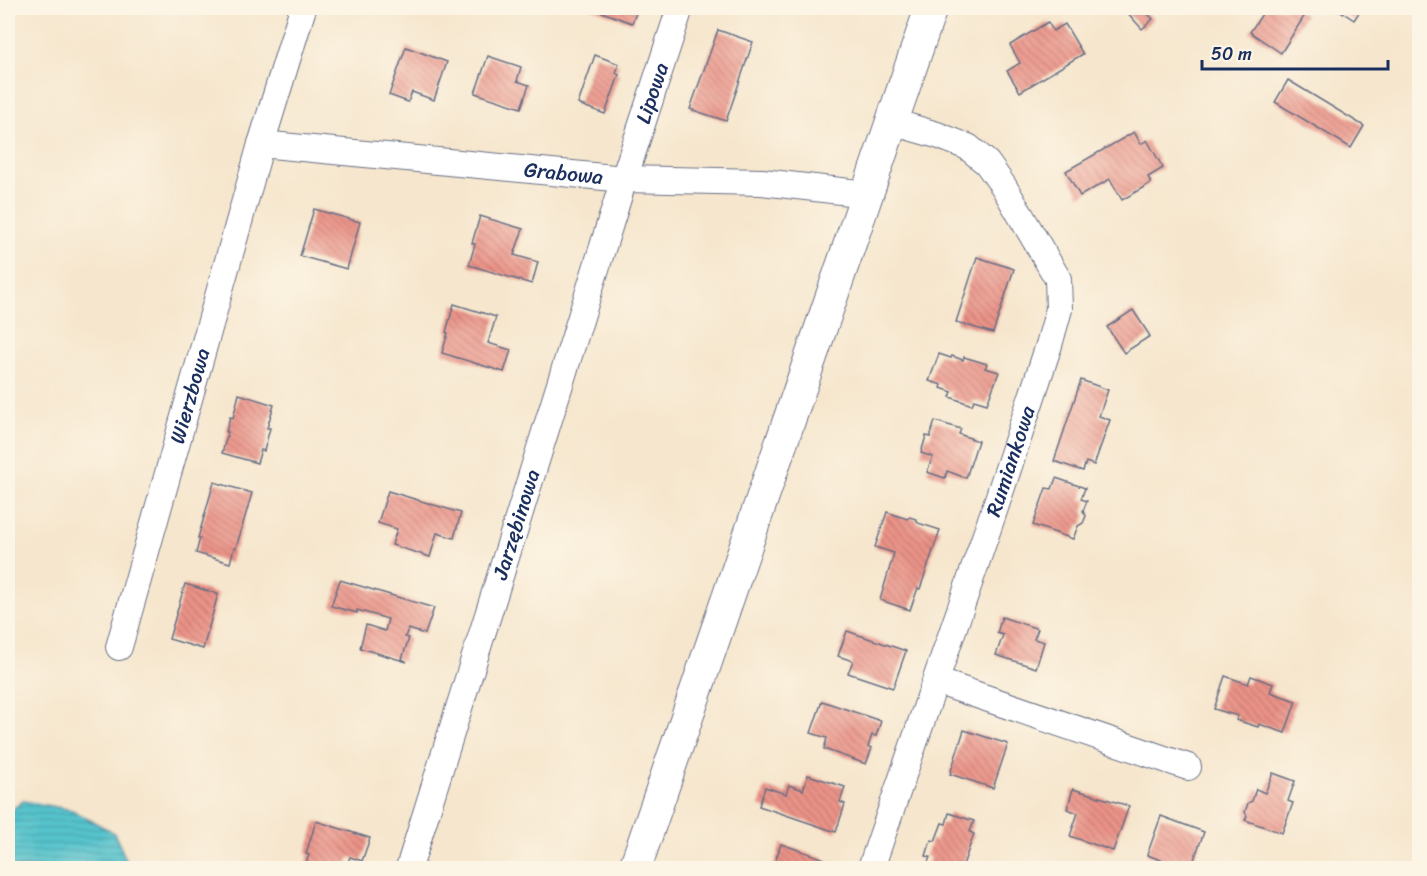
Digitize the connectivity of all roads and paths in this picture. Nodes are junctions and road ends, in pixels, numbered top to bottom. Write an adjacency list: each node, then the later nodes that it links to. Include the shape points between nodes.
1 (303, 8): 5 (street, Wierzbowa)
2 (680, 8): 6 (street, Lipowa)
3 (931, 8): 4 (main road)
4 (892, 122): 7 (main road); 9 (street, Rumiankowa, via 968,147 987,163 1058,279 1059,309 1049,345)
5 (261, 144): 6 (street, Grabowa); 8 (street, Wierzbowa)
6 (624, 179): 7 (street, Grabowa, via 762,182); 11 (street, Jarzębinowa)
7 (867, 194): 12 (main road)
8 (119, 647)
9 (936, 681): 10 (street); 13 (street, Rumiankowa)
10 (1188, 767)
11 (409, 868)
12 (635, 868)
13 (871, 868)

